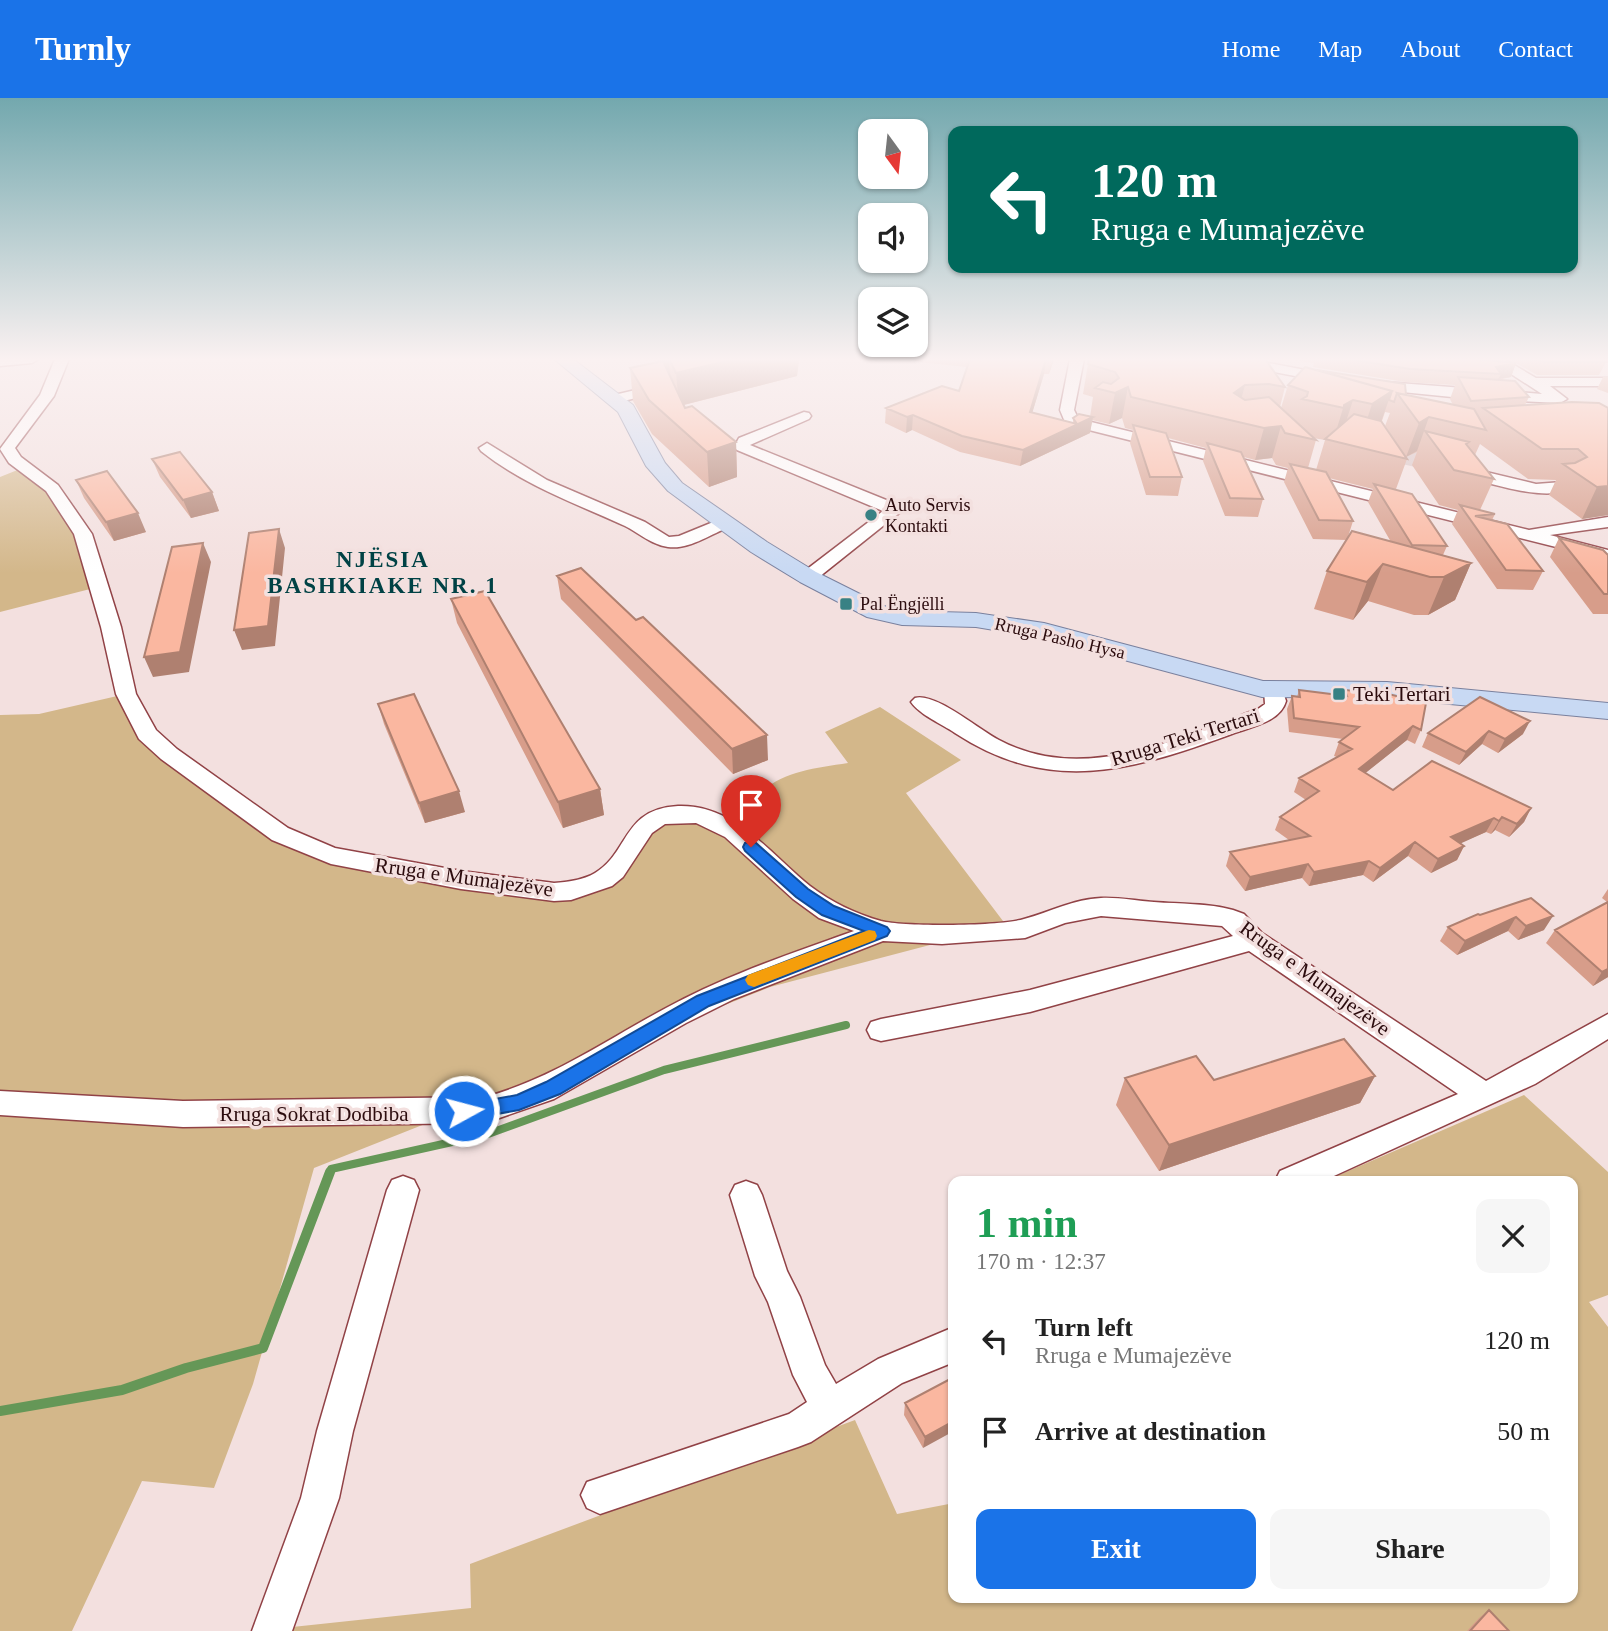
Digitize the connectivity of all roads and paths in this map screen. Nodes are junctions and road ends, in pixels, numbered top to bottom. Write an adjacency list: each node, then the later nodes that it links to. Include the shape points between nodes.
1 (18, 431): 16 (street, Rruga e Mumajezëve, via 7,448 10,455 52,488 83,534 126,694 147,734 280,834 331,856 554,892 603,880 644,827 658,818 696,815 733,831 828,911)
2 (639, 431): 9 (main road, Rruga Pasho Hysa, via 661,474)
3 (769, 431): 12 (street, via 744,441 742,447 895,510)
4 (1104, 431): 10 (street)
5 (487, 448): 9 (street, via 545,488 666,541)
6 (1444, 466): 7 (street, via 1536,489)
7 (1562, 487)
8 (1608, 522): 10 (street)
9 (723, 523): 12 (main road, Rruga Pasho Hysa)
10 (1521, 534): 11 (street)
11 (1608, 555)
12 (808, 577): 13 (main road, Rruga Pasho Hysa, via 888,616 975,620 1044,631)
13 (1274, 690): 14 (street, Rruga Teki Tertari, via 1277,702 1266,714 1131,757 1069,765 1015,755); 15 (main road, Rruga Pasho Hysa, via 1387,690)
14 (922, 702)
15 (1608, 711)
16 (881, 931): 17 (street, Rruga e Mumajezëve, via 942,934 1025,929 1059,915 1101,907 1224,917 1235,921); 21 (street, Rruga Sokrat Dodbiba, via 703,1001 553,1088 485,1110 183,1114)
17 (1253, 940): 19 (street, via 1030,1001); 20 (street, Rruga e Mumajezëve)
18 (1608, 1025): 20 (street)
19 (881, 1030)
20 (1485, 1096): 22 (street)
21 (0, 1103)
22 (1302, 1176)
23 (403, 1190): 28 (street, via 320,1498)
24 (746, 1195): 26 (street, via 811,1375)
25 (948, 1347): 26 (street, via 890,1371)
26 (830, 1408): 27 (street, via 798,1429)
27 (600, 1495)
28 (272, 1631)

